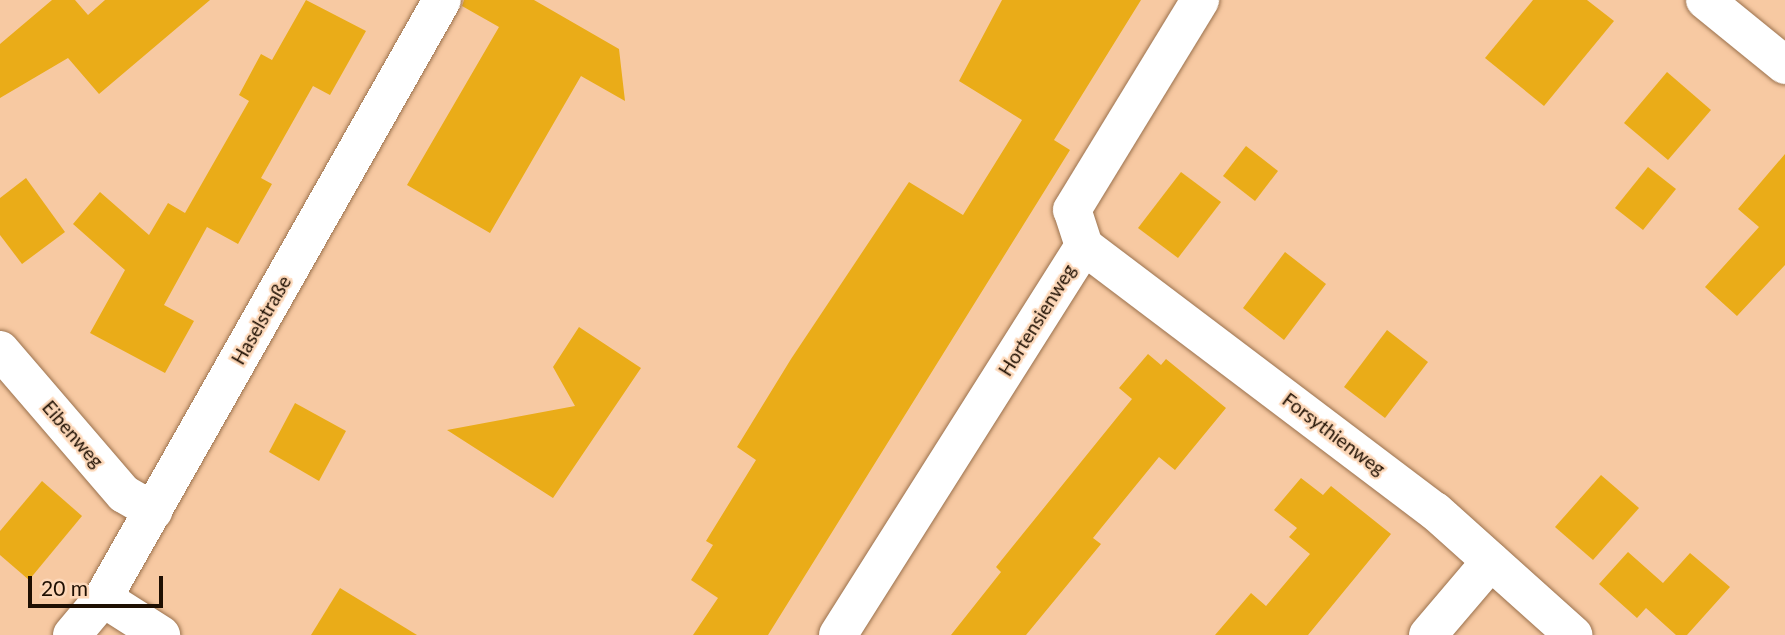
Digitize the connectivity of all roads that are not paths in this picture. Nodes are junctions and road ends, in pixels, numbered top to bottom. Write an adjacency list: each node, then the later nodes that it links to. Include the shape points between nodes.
1 (442, 0): 7 (street, Haselstraße)
2 (1200, 0): 5 (street, Hortensienweg, via 1072,210)
3 (1705, 0): 4 (street)
4 (1785, 65)
5 (1084, 246): 8 (street, Forsythienweg, via 1435,511); 12 (street, Hortensienweg)
6 (0, 349): 7 (street, Eibenweg, via 124,494)
7 (153, 511): 9 (street, Haselstraße)
8 (1491, 561): 13 (street); 14 (street, Forsythienweg)
9 (103, 598): 10 (street, Haselstraße); 11 (street)
10 (72, 635)
11 (161, 635)
12 (838, 635)
13 (1428, 635)
14 (1573, 635)

